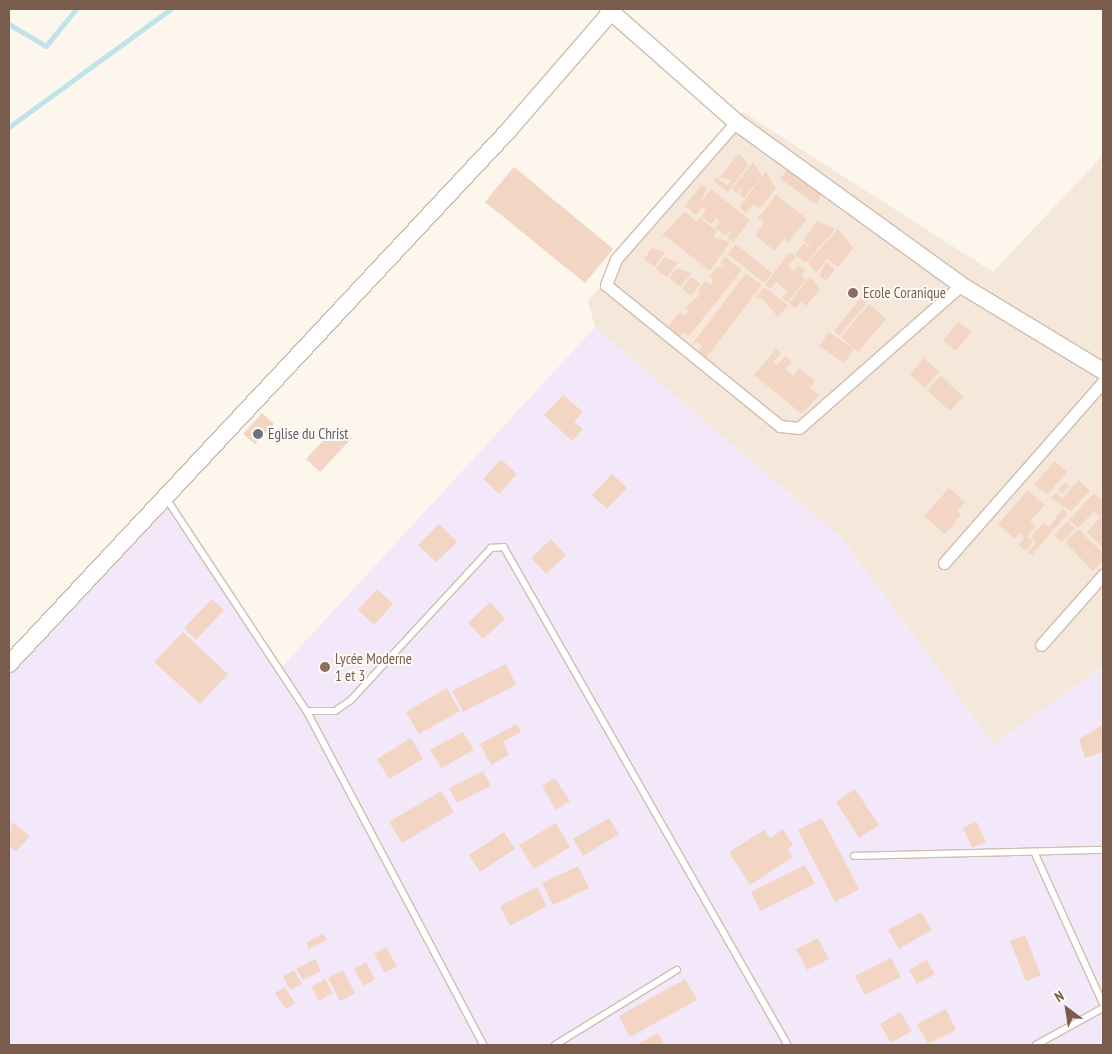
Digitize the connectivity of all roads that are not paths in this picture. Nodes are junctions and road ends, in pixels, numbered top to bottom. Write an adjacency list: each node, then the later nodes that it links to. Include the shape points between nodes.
1 (610, 10): 2 (street); 6 (street, via 508,131)
2 (736, 122): 3 (street); 3 (street, via 616,259 606,285 780,426 799,428)
3 (961, 285): 4 (street)
4 (1103, 370)
5 (1103, 382): 7 (street)
6 (165, 496): 10 (street); 11 (lane)
7 (944, 562)
8 (1103, 575): 9 (street)
9 (1041, 645)
10 (9, 664)
11 (307, 711): 18 (lane); 20 (lane, via 335,711 350,701 491,548 504,547)
12 (1103, 850): 13 (lane)
13 (1035, 853): 14 (lane); 16 (lane)
14 (854, 856)
15 (677, 970): 19 (lane)
16 (1103, 1003)
17 (1103, 1008): 21 (lane)
18 (484, 1045)
19 (555, 1045)
20 (788, 1045)
21 (1036, 1045)

